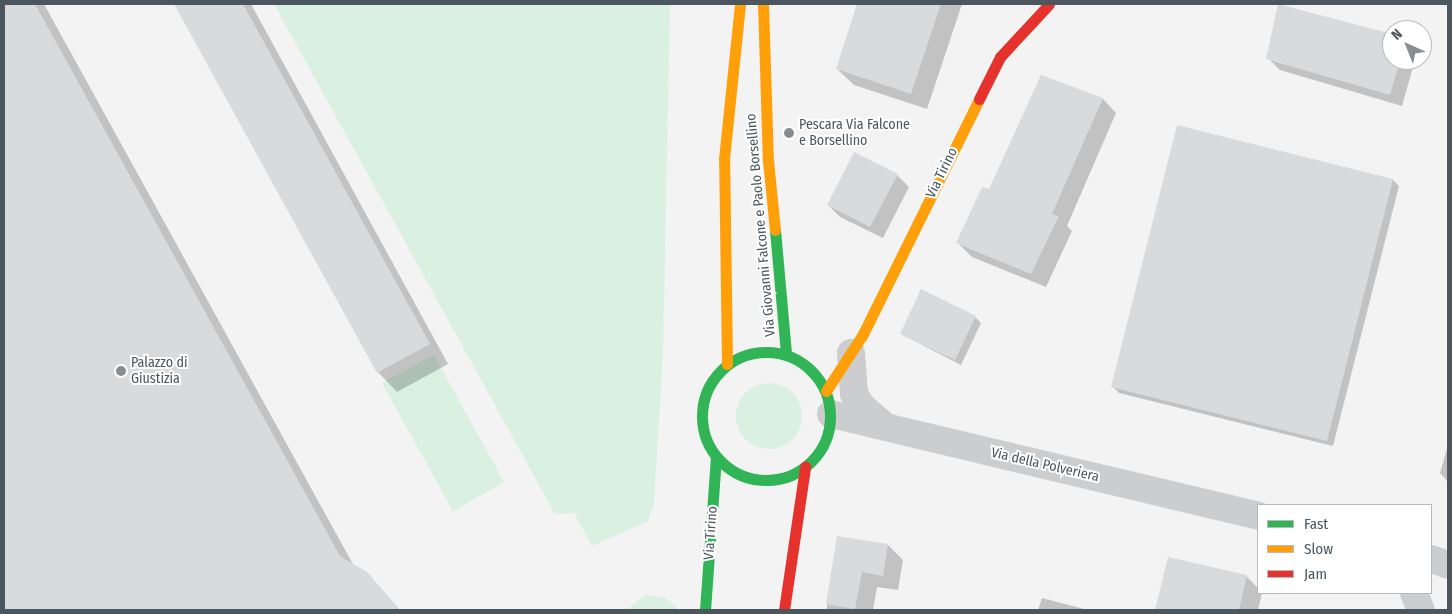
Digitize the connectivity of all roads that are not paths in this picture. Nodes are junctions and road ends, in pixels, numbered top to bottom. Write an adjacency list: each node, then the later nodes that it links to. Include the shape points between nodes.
1 (740, 4): 6 (street, Via Giovanni Falcone e Paolo Borsellino, via 724,159)
2 (763, 4): 5 (street, Via Giovanni Falcone e Paolo Borsellino, via 768,160)
3 (1049, 4): 4 (street, Via Tirino, via 1000,57)
4 (851, 353): 7 (street, Via Tirino); 8 (street, Via Tirino, via 850,378 854,394 862,407)
5 (786, 354): 6 (street, via 766,351 746,354); 7 (street, via 817,375)
6 (727, 364): 9 (street, via 713,379 704,398 704,432)
7 (828, 403): 8 (street, Via della Polveriera); 10 (street, via 828,434 819,453)
8 (889, 428): 11 (street, Via della Polveriera)
9 (716, 456): 10 (street, via 731,470 748,478 768,480); 15 (street, Via Tirino)
10 (805, 468): 16 (street)
11 (1257, 516)
12 (1432, 559): 13 (street)
13 (1448, 564)
14 (1414, 594): 17 (street)
15 (705, 610)
16 (784, 610)
17 (1422, 610)

